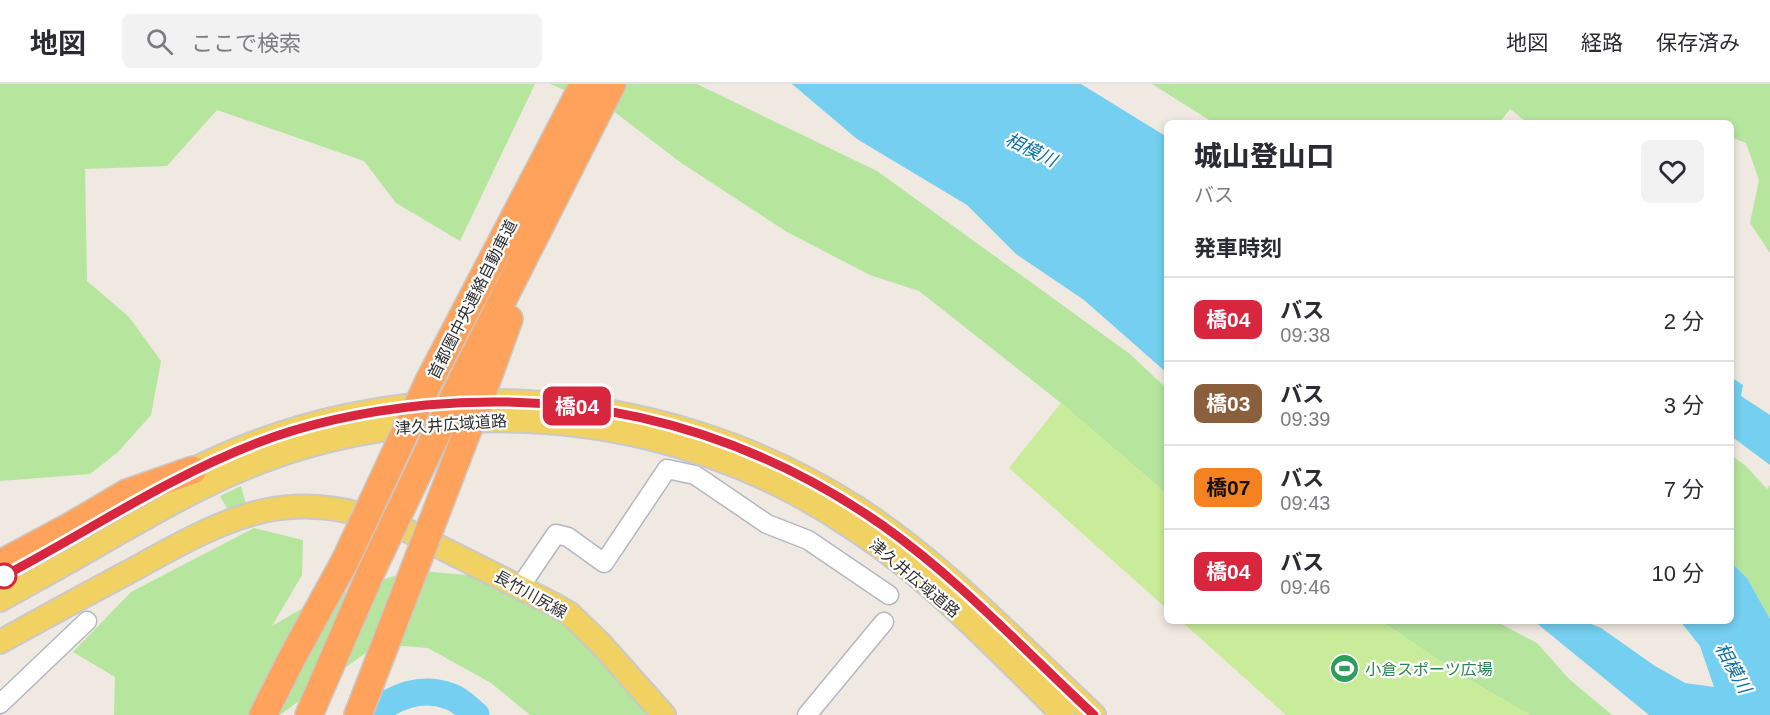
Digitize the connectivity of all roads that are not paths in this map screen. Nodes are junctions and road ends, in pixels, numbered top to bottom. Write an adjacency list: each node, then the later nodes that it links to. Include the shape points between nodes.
1 (585, 84): 5 (highway, 首都圏中央連絡自動車道, bridge, via 429,381)
2 (612, 84): 3 (highway, via 557,192)
3 (474, 380): 18 (highway, 首都圏中央連絡自動車道, bridge, via 371,572); 19 (highway, bridge)
4 (193, 470): 6 (highway, via 127,493); 7 (main road, 津久井広域道路); 22 (main road, 津久井広域道路, via 257,443 320,423 384,409 457,402 571,405 678,427 741,448 802,476 885,527 937,569)
5 (345, 561): 16 (highway); 17 (highway, 首都圏中央連絡自動車道)
6 (0, 564)
7 (0, 578)
8 (520, 587): 9 (street, via 556,534 568,537 604,563 667,469 695,474 767,524 808,540); 13 (main road, 長竹川尻線, via 379,519 332,508 280,508 205,530); 20 (main road, 長竹川尻線, via 578,620)
9 (889, 595)
10 (0, 600): 21 (main road, 津久井広域道路, via 193,492 294,450 357,433 449,421 553,422 618,431 682,447 744,469 820,507 911,571)
11 (87, 621): 14 (street)
12 (884, 622): 15 (street)
13 (0, 642)
14 (0, 704)
15 (813, 713)
16 (263, 715)
17 (282, 715)
18 (309, 715)
19 (358, 715)
20 (664, 715)
21 (1063, 715)
22 (1094, 715)

